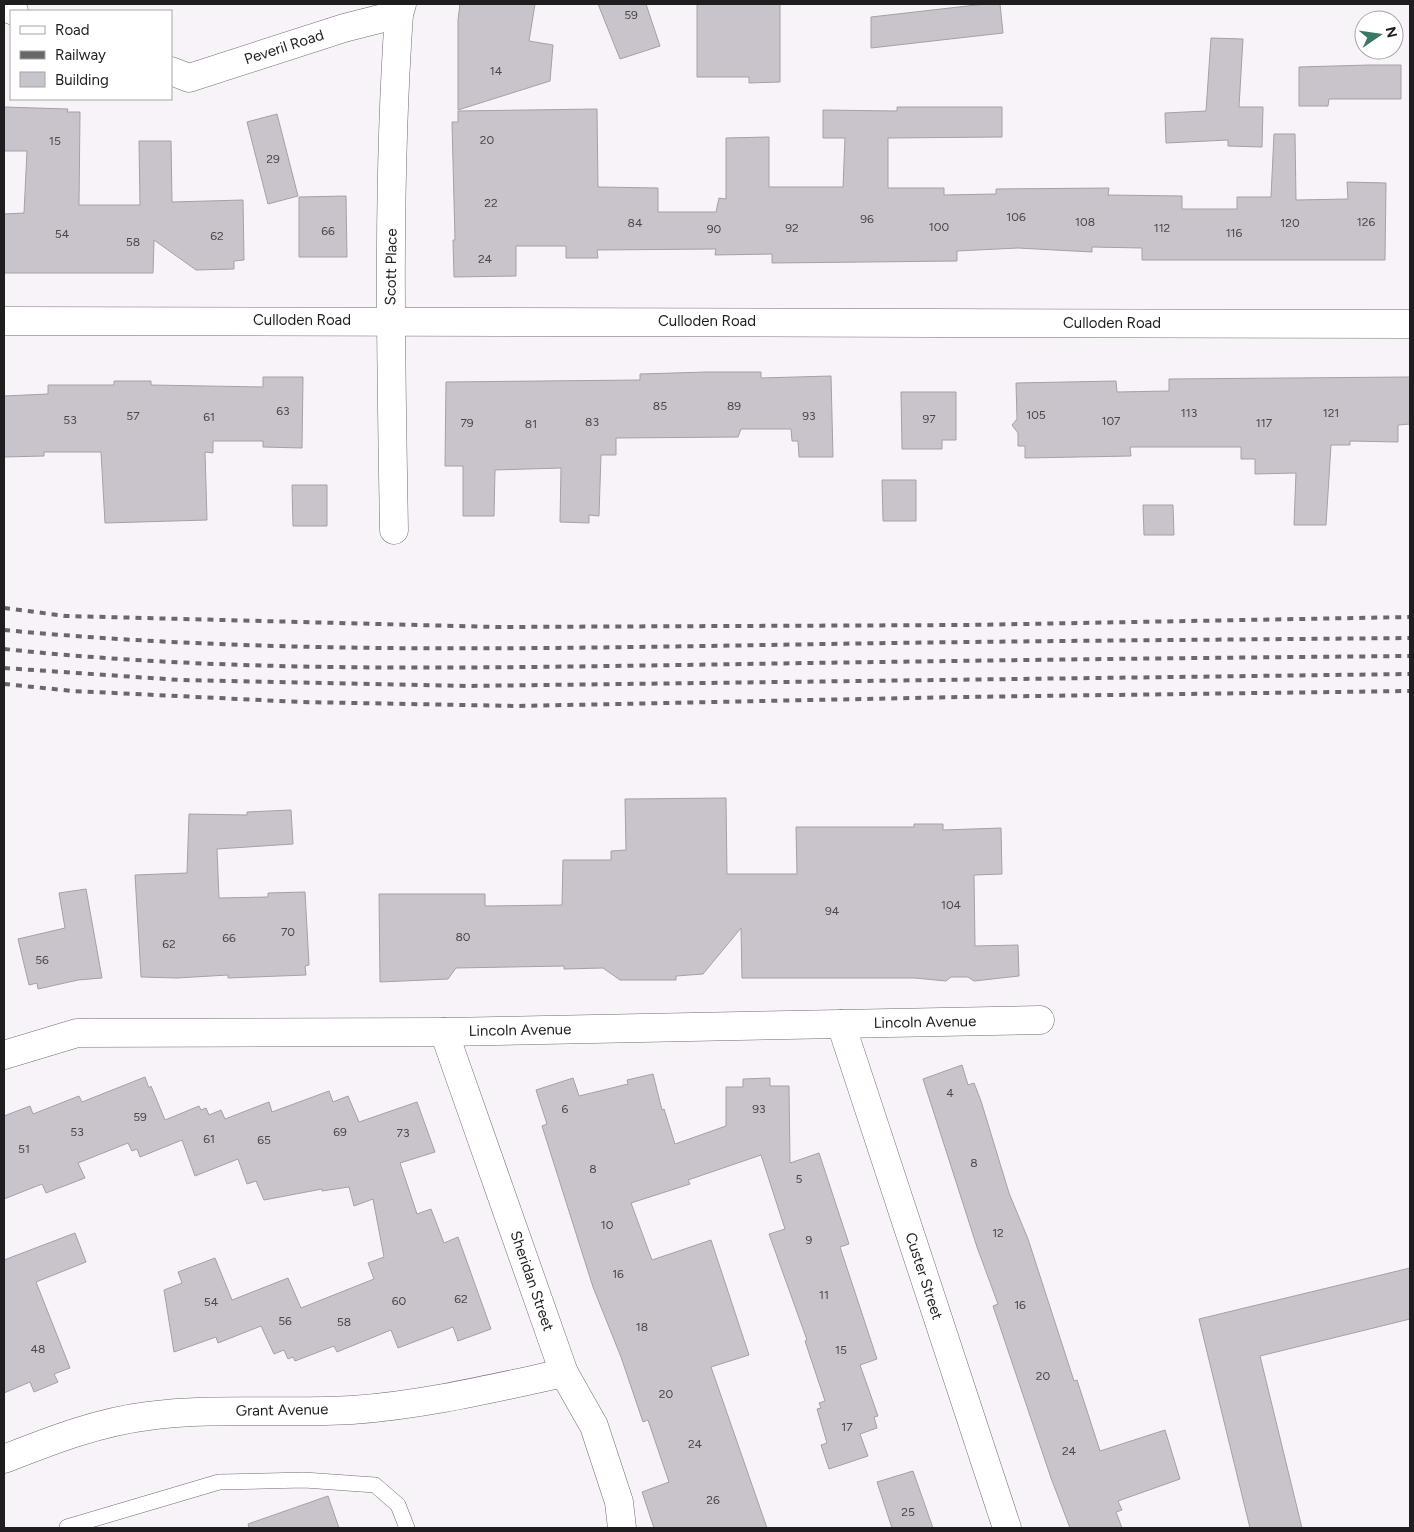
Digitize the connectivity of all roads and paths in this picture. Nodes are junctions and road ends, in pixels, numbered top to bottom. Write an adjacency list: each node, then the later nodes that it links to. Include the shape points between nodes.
1 (400, 9): 2 (street, Peveril Road, via 189,78); 3 (street, Scott Place, via 393,92)
2 (172, 71)
3 (390, 320): 4 (street, Culloden Road); 5 (street, Culloden Road); 6 (street, Scott Place)
4 (4, 321)
5 (1410, 324)
6 (394, 530)
7 (1040, 1020): 8 (street, Lincoln Avenue)
8 (841, 1024): 9 (street, Lincoln Avenue); 16 (street, Custer Street)
9 (444, 1032): 10 (street, Lincoln Avenue, via 77,1033); 11 (street, Sheridan Street)
10 (4, 1055)
11 (564, 1373): 12 (street, Grant Avenue, via 434,1402 351,1410 232,1411 148,1416 66,1434); 15 (street, Sheridan Street, via 594,1426 619,1502)
12 (4, 1459)
13 (67, 1527): 14 (lane, via 219,1482 304,1480 375,1485 398,1505)
14 (407, 1528)
15 (622, 1528)
16 (1007, 1528)

